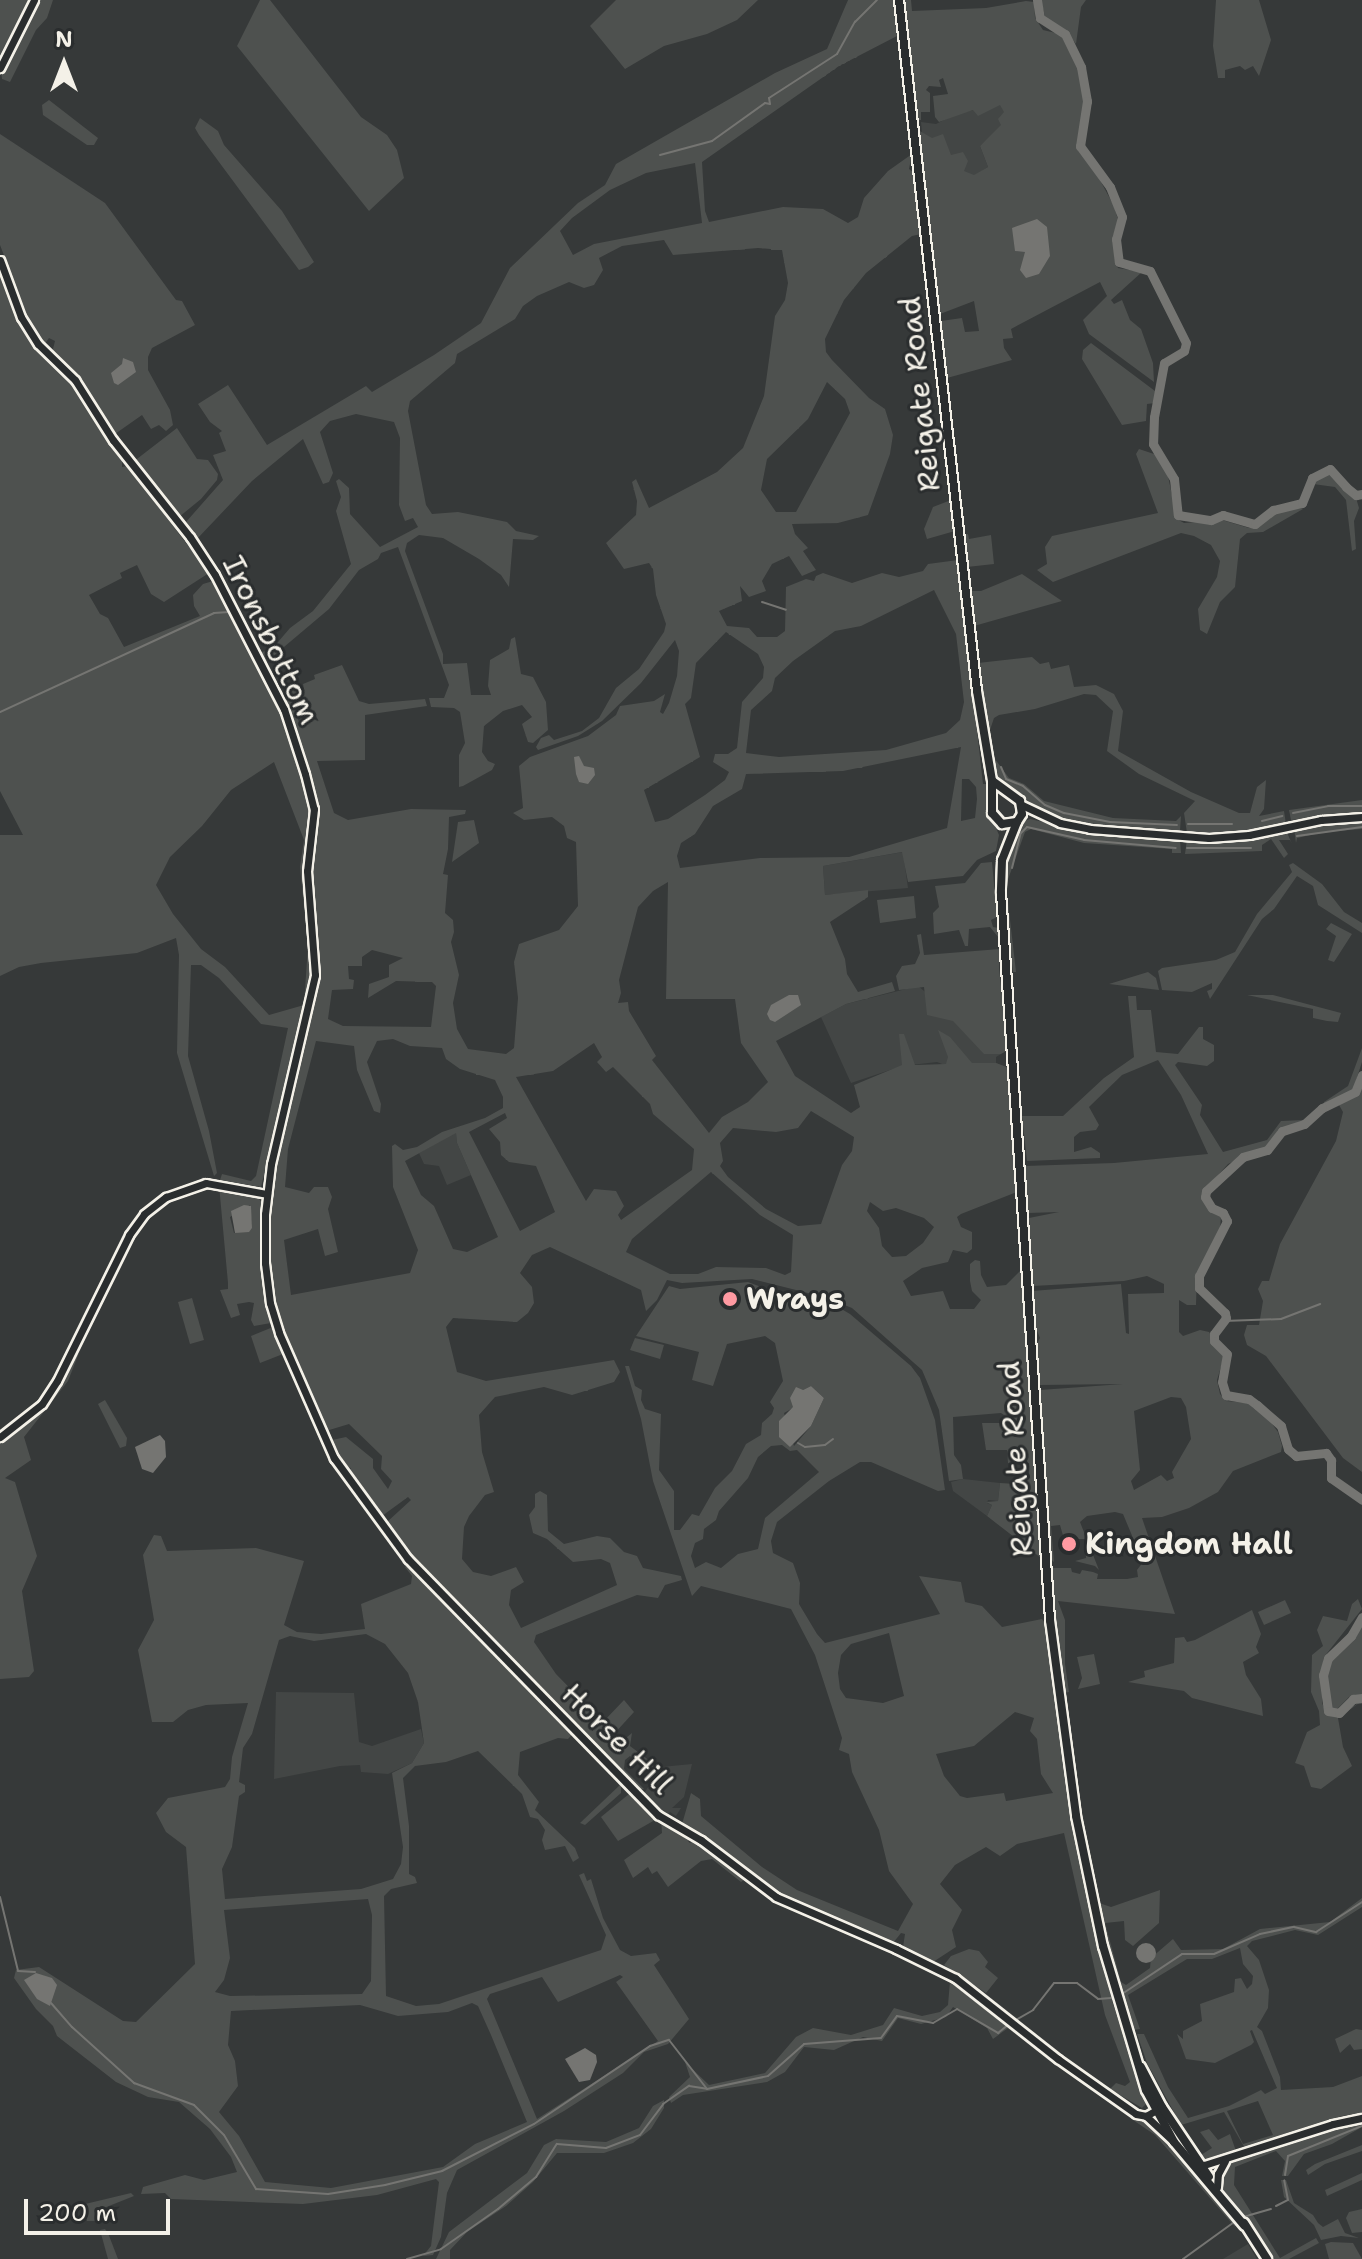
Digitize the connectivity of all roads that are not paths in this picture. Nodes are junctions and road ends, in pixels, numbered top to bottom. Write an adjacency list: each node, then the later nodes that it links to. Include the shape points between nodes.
1 (34, 0): 3 (street)
2 (899, 0): 5 (main road, Reigate Road, via 977,691)
3 (0, 68)
4 (0, 260): 14 (street, Ironsbottom, via 32,336 75,380 113,440 215,575 278,697 305,774 314,809 307,871 315,975 284,1096)
5 (992, 781): 6 (main road); 8 (main road, Reigate Road)
6 (1006, 794): 7 (main road); 8 (main road)
7 (1022, 805): 9 (street); 11 (main road)
8 (992, 807): 12 (main road)
9 (1037, 814): 10 (street, via 1090,829 1209,838); 11 (street)
10 (1362, 817)
11 (1019, 820): 12 (main road); 13 (main road, Reigate Road)
12 (1002, 824): 13 (main road, Reigate Road)
13 (1007, 840): 16 (main road, Reigate Road, via 1001,893 1053,1655 1096,1919 1140,2066)
14 (267, 1194): 15 (street, via 206,1183 166,1197 144,1214 57,1381 42,1404); 17 (street, Horse Hill, via 265,1263 279,1333 334,1458 408,1559 658,1815 701,1840 776,1897 946,1973 1118,2102)
15 (0, 1437)
16 (1159, 2108): 17 (street); 19 (main road, Reigate Road); 21 (main road, Reigate Road)
17 (1146, 2116): 19 (street, Horse Hill)
18 (1362, 2118): 20 (street)
19 (1174, 2142): 21 (main road, Reigate Road)
20 (1227, 2160): 21 (street); 22 (street)
21 (1202, 2171): 22 (main road, Reigate Road); 23 (main road, Reigate Road)
22 (1217, 2187): 23 (main road, Reigate Road)
23 (1241, 2221): 24 (main road, Reigate Road)
24 (1267, 2259)

